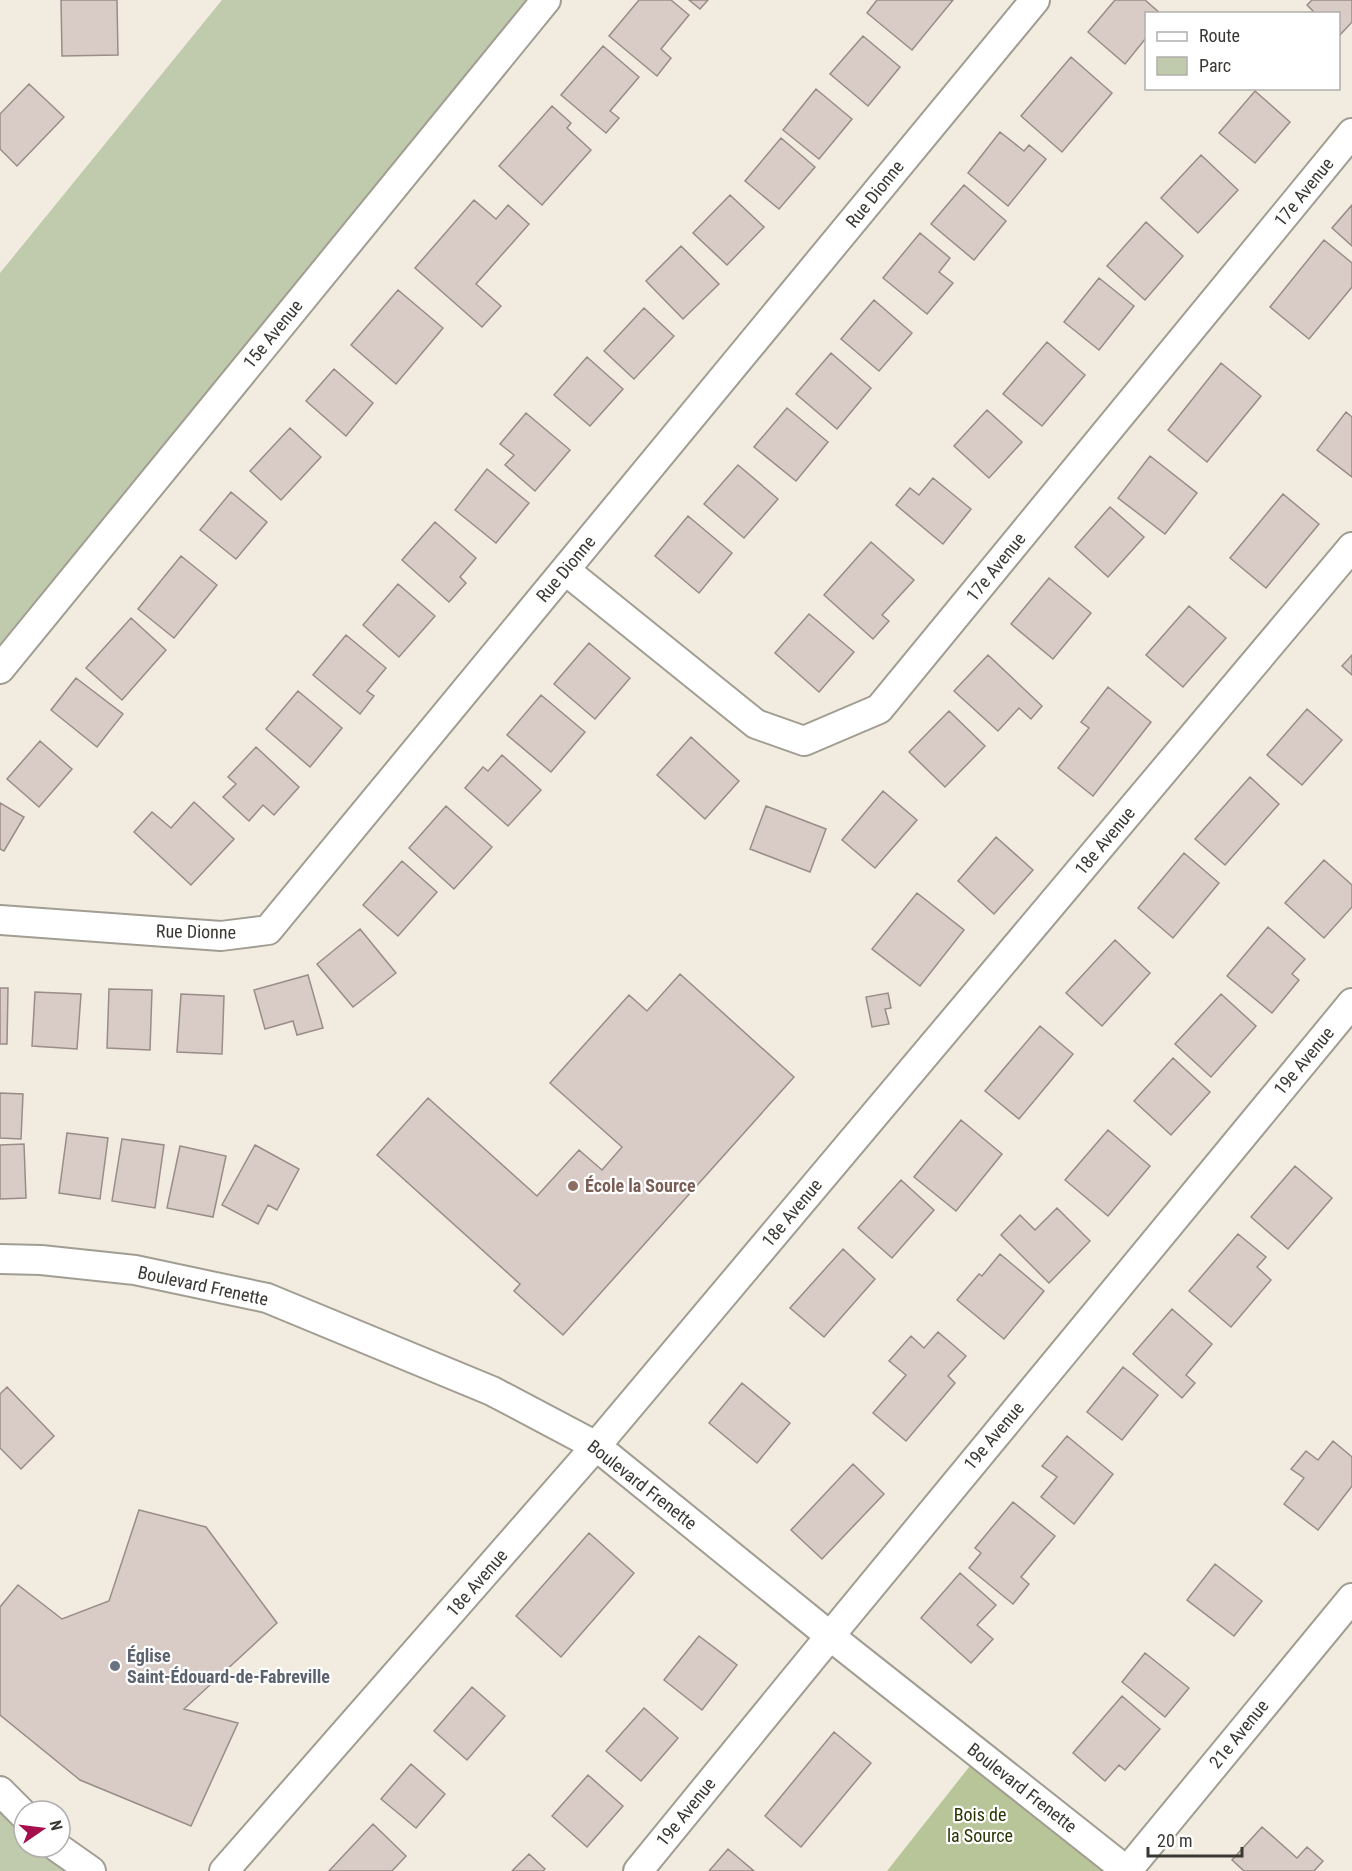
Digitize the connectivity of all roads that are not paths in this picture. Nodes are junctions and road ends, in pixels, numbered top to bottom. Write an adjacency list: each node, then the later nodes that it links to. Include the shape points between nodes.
1 (546, 0): 6 (street, 15e Avenue)
2 (1035, 0): 5 (street, Rue Dionne)
3 (1352, 134): 5 (street, 17e Avenue, via 879,709 804,741 756,724)
4 (1352, 548): 10 (street, 18e Avenue)
5 (566, 570): 7 (street, Rue Dionne, via 268,930 221,936)
6 (0, 669)
7 (0, 920)
8 (1352, 1003): 12 (street, 19e Avenue)
9 (0, 1259): 10 (street, Boulevard Frenette, via 135,1270 267,1298 492,1390)
10 (596, 1446): 12 (street, Boulevard Frenette); 17 (street, 18e Avenue)
11 (1352, 1598): 19 (street, 21e Avenue)
12 (830, 1636): 18 (street, 19e Avenue); 19 (street, Boulevard Frenette)
13 (0, 1791): 14 (street)
14 (12, 1803)
15 (72, 1858): 16 (street)
16 (91, 1871)
17 (224, 1871)
18 (638, 1871)
19 (1127, 1871)

